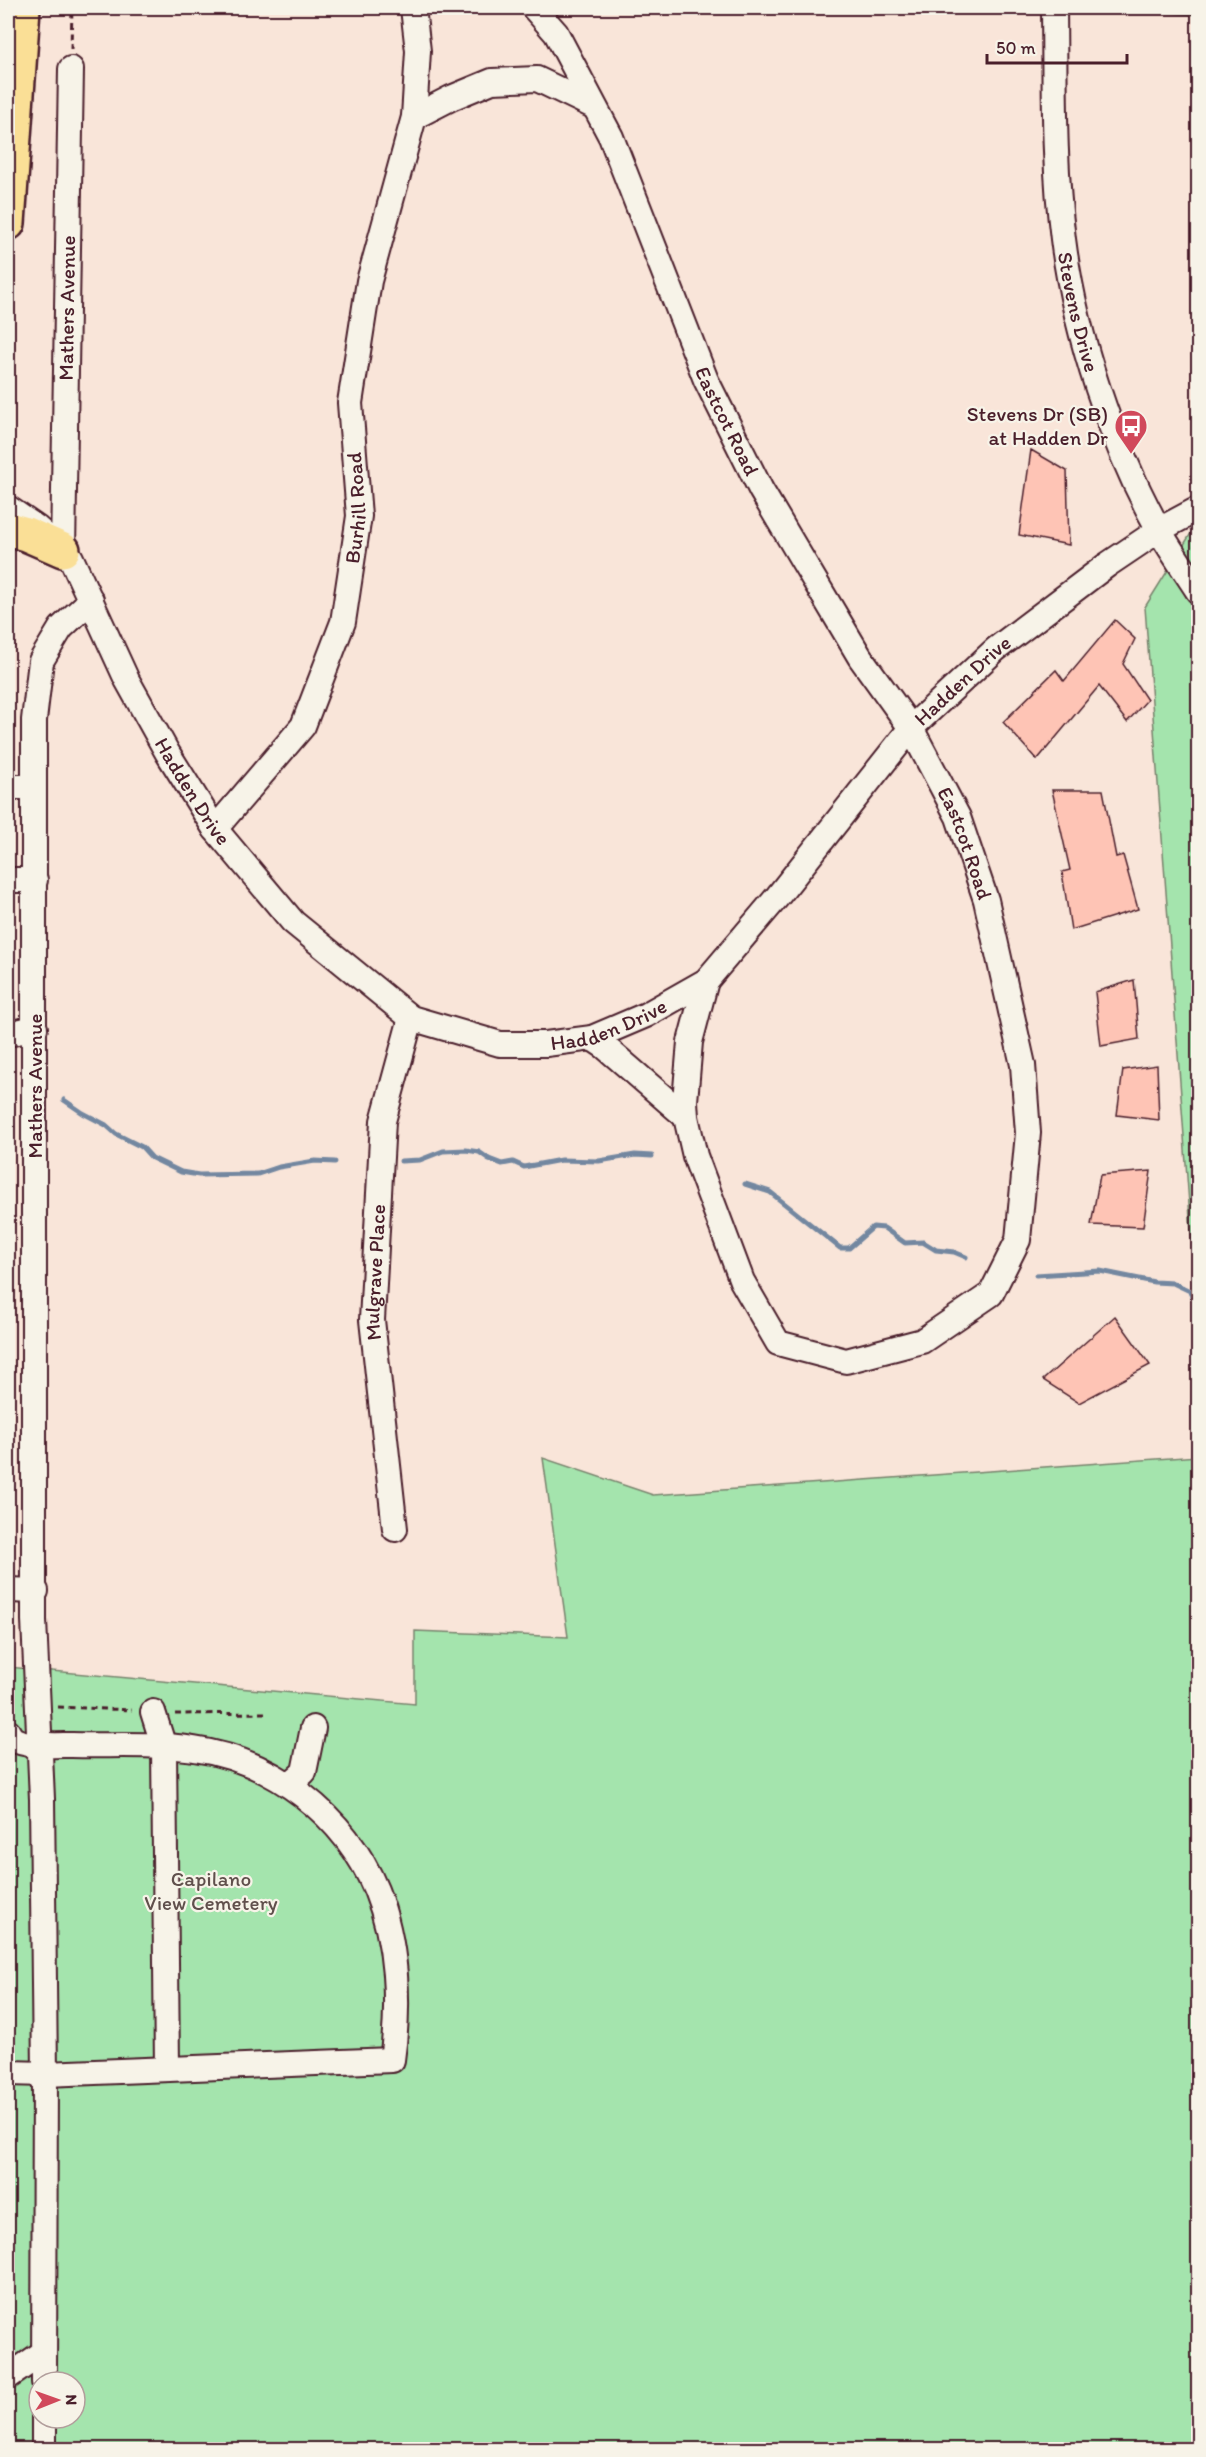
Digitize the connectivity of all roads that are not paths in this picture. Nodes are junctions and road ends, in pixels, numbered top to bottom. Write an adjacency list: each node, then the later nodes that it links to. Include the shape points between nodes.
1 (23, 8): 8 (highway)
2 (413, 8): 7 (street, Burhill Road, via 418,51)
3 (534, 8): 6 (street, Eastcot Road, via 556,33)
4 (1054, 8): 12 (street, Stevens Drive, via 1056,164 1072,292 1083,339 1117,440)
5 (71, 69): 13 (street, Mathers Avenue)
6 (593, 106): 7 (street, via 537,80 492,81); 16 (street, Eastcot Road, via 611,137 706,380 762,490 860,657)
7 (414, 117): 19 (street, Burhill Road, via 369,280 350,403 359,516 343,622 303,726)
8 (8, 223)
9 (8, 508): 13 (street, Hadden Drive)
10 (1198, 509): 12 (street, Hadden Drive)
11 (8, 529): 13 (highway)
12 (1159, 530): 14 (street, Stevens Drive); 16 (street, Hadden Drive, via 996,649)
13 (63, 550): 15 (street, Hadden Drive, via 78,570)
14 (1198, 591)
15 (91, 600): 18 (street, Mathers Avenue, via 61,628 41,661 34,720); 19 (street, Hadden Drive, via 127,680)
16 (911, 728): 22 (street, Hadden Drive); 27 (street, Eastcot Road, via 958,817 986,900 1023,1065 1028,1133 1018,1240 991,1294 922,1341 846,1361 778,1343 742,1281 695,1156)
17 (8, 787): 18 (street)
18 (34, 787): 21 (street, Mathers Avenue)
19 (215, 829): 23 (street, Hadden Drive, via 293,922)
20 (8, 880): 21 (street)
21 (34, 880): 24 (street, Mathers Avenue)
22 (706, 981): 26 (street, Hadden Drive, via 646,1015); 27 (street, Eastcot Road, via 690,1042)
23 (411, 1018): 26 (street, Hadden Drive, via 500,1044 546,1044); 28 (street, Mulgrave Place, via 383,1120 372,1320)
24 (35, 1028): 25 (street); 30 (street, Mathers Avenue)
25 (8, 1034)
26 (591, 1038): 27 (street)
27 (686, 1118)
28 (395, 1529)
29 (8, 1590): 30 (street)
30 (36, 1591): 34 (street, Mathers Avenue)
31 (153, 1712): 35 (street)
32 (313, 1728): 36 (street, via 304,1773)
33 (8, 1732): 34 (street, via 14,1739)
34 (40, 1745): 35 (street); 39 (street, Mathers Avenue)
35 (164, 1747): 36 (street, via 194,1748 230,1756 262,1768); 37 (street)
36 (289, 1785): 37 (street, via 340,1832 376,1889 387,1925 396,1984 392,2060)
37 (166, 2069): 39 (street)
38 (8, 2073): 39 (street)
39 (45, 2074): 40 (street, Mathers Avenue)
40 (44, 2352): 41 (street, Mathers Avenue); 42 (street)
41 (44, 2370)
42 (8, 2377)
43 (44, 2430): 44 (street)
44 (44, 2450)

